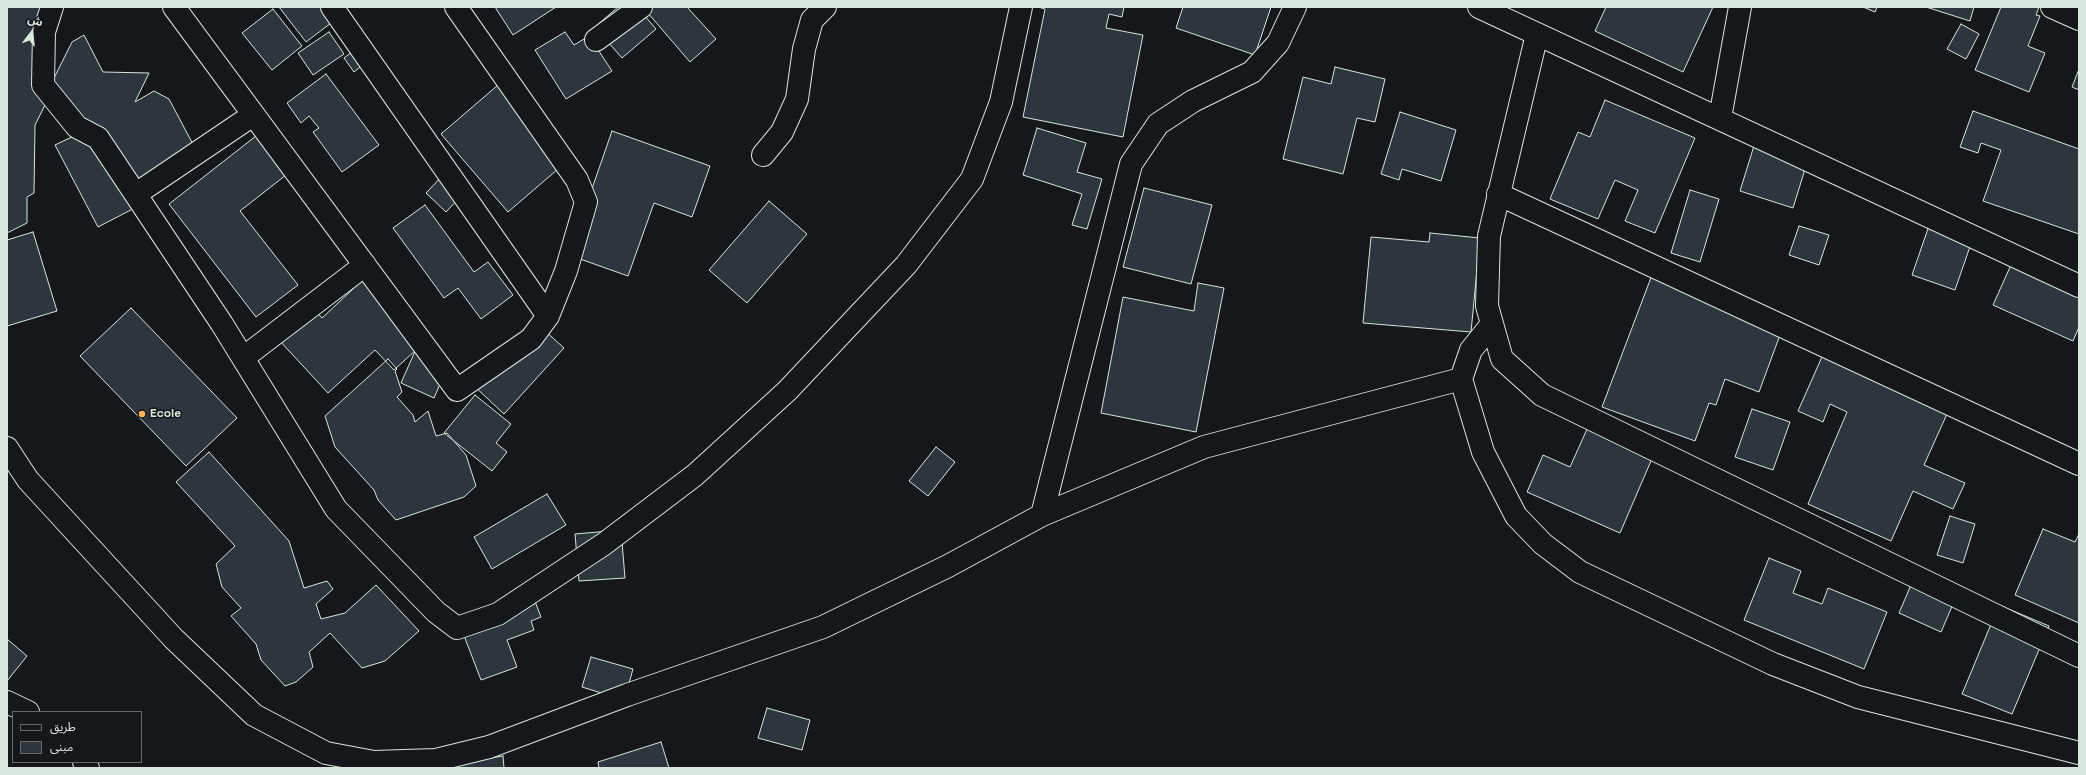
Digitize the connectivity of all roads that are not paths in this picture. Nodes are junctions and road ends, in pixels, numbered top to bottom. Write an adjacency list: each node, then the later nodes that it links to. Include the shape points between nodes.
1 (52, 7): 18 (street, via 44,32 43,84 78,127 98,138)
2 (174, 7): 15 (street)
3 (332, 7): 22 (street)
4 (456, 7): 22 (street, via 577,180 586,202 566,271)
5 (641, 7): 14 (street)
6 (826, 7): 17 (street, via 812,20 804,48 797,99 782,132)
7 (1021, 7): 24 (street, via 1001,102 972,179 906,265 787,391 695,475 604,544 498,614 456,628 436,612 336,509)
8 (1295, 7): 28 (street, via 1278,43 1252,72 1193,101 1158,124 1131,164)
9 (1479, 7): 13 (street)
10 (1740, 7): 16 (street)
11 (2052, 7): 12 (street)
12 (2079, 19)
13 (1537, 34): 16 (street); 19 (street)
14 (596, 40)
15 (253, 114): 18 (street); 20 (street)
16 (1720, 118): 21 (street)
17 (763, 155)
18 (136, 194): 24 (street)
19 (1498, 194): 23 (street, via 1489,236 1487,306); 27 (street)
20 (365, 265): 22 (street, via 457,390 531,339); 24 (street)
21 (2079, 286)
22 (548, 316)
23 (1492, 324): 25 (street, via 1472,350); 29 (street, via 1502,359 1542,395)
24 (243, 358)
25 (1461, 379): 28 (street, via 1204,447); 32 (street, via 1483,452 1516,516 1543,544 1580,572 1774,664 1858,697)
26 (7, 448): 28 (street, via 28,480 169,634 254,715 326,753 374,762 436,760 489,747 627,695 823,627 948,566)
27 (2079, 464)
28 (1042, 515)
29 (2079, 656)
30 (7, 702): 31 (street)
31 (26, 711)
32 (2079, 753)

